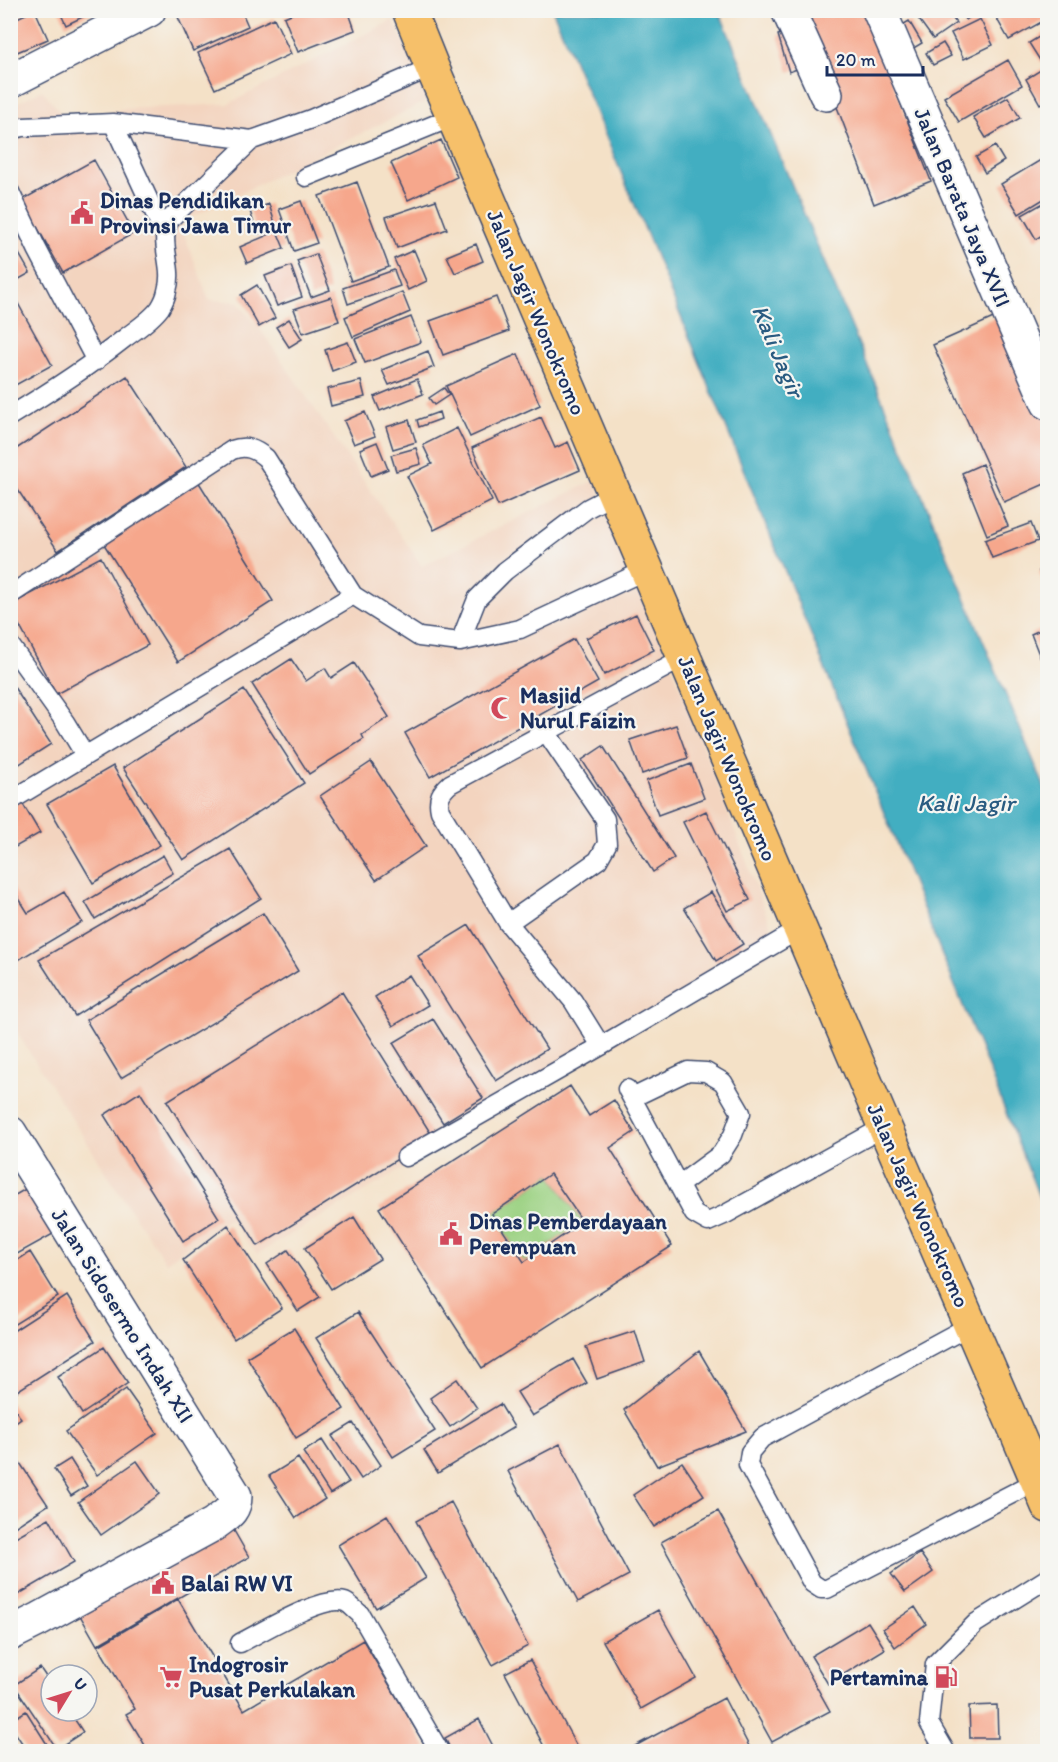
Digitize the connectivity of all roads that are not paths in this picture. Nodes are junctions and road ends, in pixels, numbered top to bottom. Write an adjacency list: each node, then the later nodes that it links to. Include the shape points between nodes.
1 (149, 10): 6 (street)
2 (409, 10): 5 (main road, Jalan Jagir Wonokromo)
3 (788, 10): 7 (street)
4 (879, 10): 16 (street, Jalan Barata Jaya XVII)
5 (432, 68): 8 (main road, Jalan Jagir Wonokromo); 11 (lane)
6 (10, 81)
7 (826, 94)
8 (453, 117): 12 (lane); 18 (main road, Jalan Jagir Wonokromo)
9 (113, 123): 10 (lane); 11 (lane); 14 (lane)
10 (10, 130)
11 (252, 140): 14 (lane, via 170,219)
12 (306, 177)
13 (10, 192): 15 (lane)
14 (164, 233): 15 (lane, via 170,277 165,299 150,318)
15 (96, 361): 17 (lane)
16 (1047, 403)
17 (10, 416)
18 (615, 494): 19 (main road, Jalan Jagir Wonokromo); 22 (lane, via 588,508 505,570 477,599)
19 (648, 570): 22 (lane, via 520,629); 24 (main road, Jalan Jagir Wonokromo)
20 (10, 595): 21 (lane, via 241,447 251,448 266,458)
21 (353, 595): 22 (lane, via 419,637); 26 (lane)
22 (460, 642)
23 (10, 645): 26 (lane)
24 (685, 657): 25 (lane); 29 (main road, Jalan Jagir Wonokromo)
25 (546, 732): 28 (lane, via 605,819 607,844 598,860); 28 (lane, via 450,784 438,804)
26 (85, 755): 27 (lane)
27 (10, 801)
28 (508, 923): 30 (lane, via 573,1001)
29 (800, 929): 30 (lane); 31 (main road, Jalan Jagir Wonokromo)
30 (601, 1046): 33 (lane)
31 (884, 1127): 34 (lane, via 708,1222 694,1214); 35 (main road, Jalan Jagir Wonokromo)
32 (10, 1133): 38 (street, Jalan Sidosermo Indah XII, via 235,1496 235,1507 214,1524)
33 (406, 1157)
34 (679, 1185): 34 (lane, via 630,1093 688,1071 706,1072 723,1082 741,1113 722,1154)
35 (971, 1325): 36 (main road, Jalan Jagir Wonokromo); 36 (lane, via 762,1438 750,1452 748,1465 812,1583 821,1589)
36 (1042, 1493)
37 (1047, 1578): 41 (lane, via 976,1623 935,1664 928,1723)
38 (10, 1634)
39 (240, 1643): 40 (lane, via 311,1606 345,1602 360,1614)
40 (440, 1752)
41 (946, 1752)

